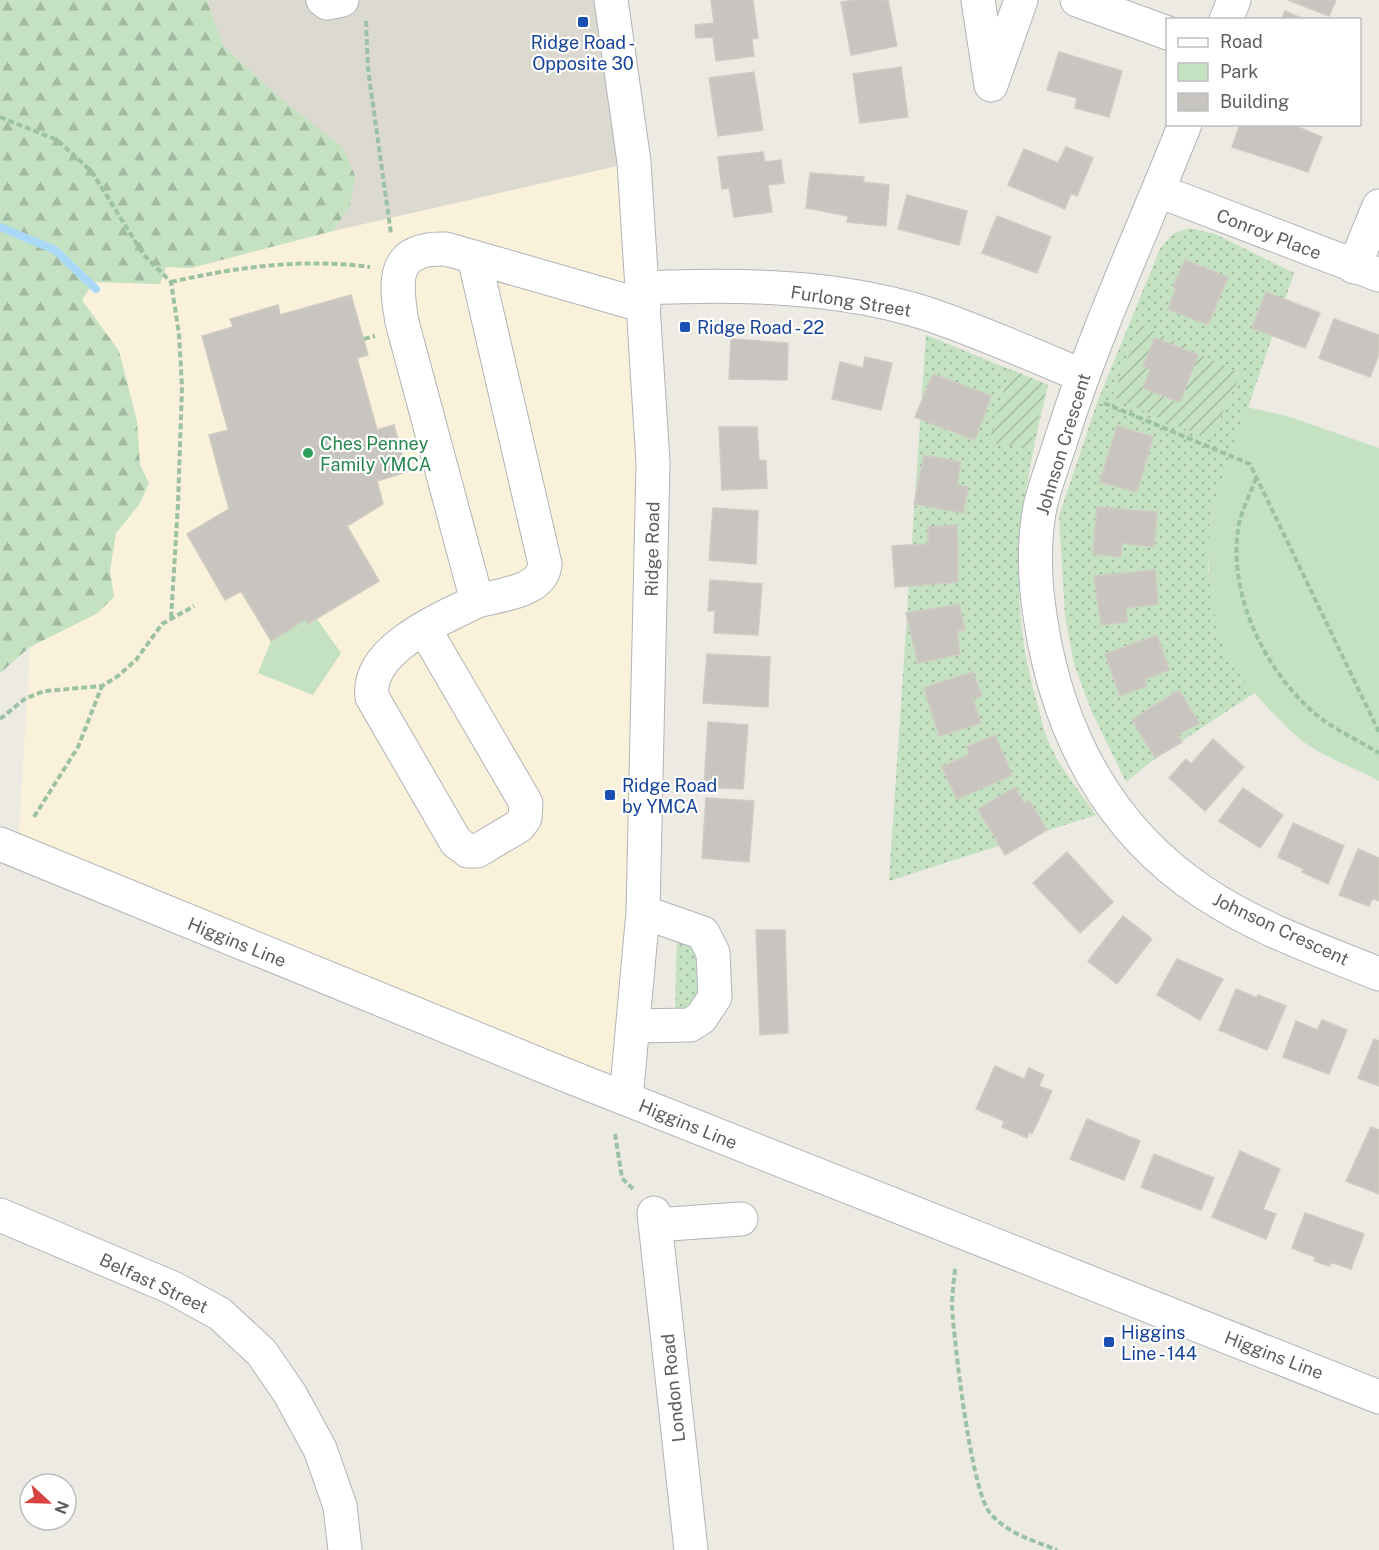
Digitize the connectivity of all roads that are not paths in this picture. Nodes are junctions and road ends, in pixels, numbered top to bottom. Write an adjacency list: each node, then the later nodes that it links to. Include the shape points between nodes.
1 (323, 0): 7 (street)
2 (612, 0): 15 (street, Ridge Road, via 634,162)
3 (978, 0): 4 (street, via 991,85)
4 (1021, 0)
5 (1077, 0): 9 (street)
6 (1234, 0): 8 (street)
7 (354, 6)
8 (1228, 18)
9 (1166, 33)
10 (1184, 126): 11 (street, Johnson Crescent)
11 (1159, 191): 14 (street, Conroy Place); 16 (street, Johnson Crescent)
12 (1379, 206): 14 (street)
13 (474, 257): 15 (street, Furlong Street); 17 (street, via 545,564 545,572 534,584); 17 (street, Furlong Street, via 446,249 412,255 404,263 396,286 402,322)
14 (1366, 271)
15 (644, 297): 16 (street, Furlong Street, via 723,285 872,301 924,313); 20 (street, Ridge Road, via 653,463)
16 (1080, 384): 21 (street, Johnson Crescent, via 1040,508 1036,553 1045,647 1068,729 1086,766 1109,802 1138,835 1168,866 1204,893 1280,933)
17 (477, 601): 18 (street)
18 (425, 630): 18 (street, via 382,660 372,678 372,697 456,842 477,851 519,826 527,808)
19 (0, 844): 23 (street, Higgins Line)
20 (644, 912): 22 (street, Ridge Road); 22 (street, via 703,933 713,953 715,998 701,1018 690,1025)
21 (1379, 974)
22 (633, 1026): 23 (street, Ridge Road)
23 (626, 1099): 26 (street, Higgins Line)
24 (0, 1215): 27 (street, Belfast Street, via 173,1288 220,1314 262,1353 320,1449 340,1506)
25 (741, 1219): 28 (street, London Road, via 655,1219)
26 (1379, 1396)
27 (345, 1550)
28 (691, 1550)

